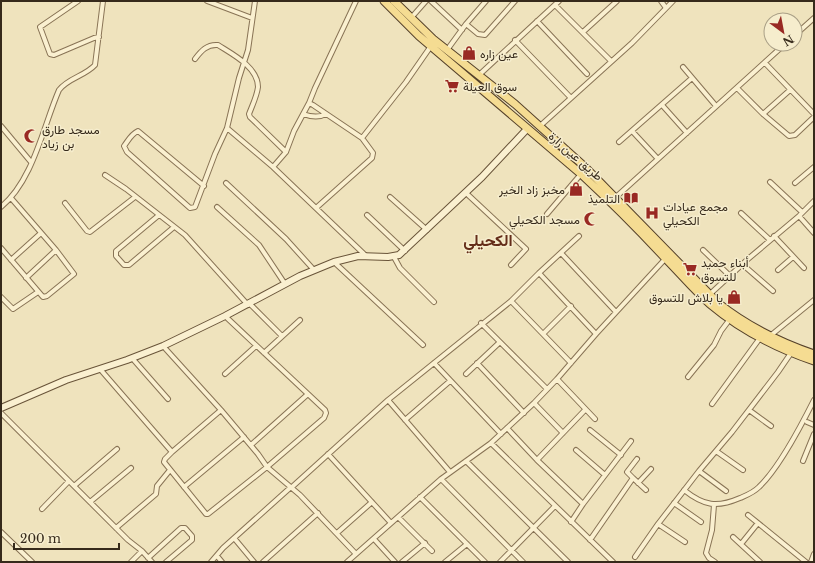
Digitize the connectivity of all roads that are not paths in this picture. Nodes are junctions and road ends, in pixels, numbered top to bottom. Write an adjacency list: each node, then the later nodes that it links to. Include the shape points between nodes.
1 (78, 1): 26 (street, via 40,27 50,54 54,55)
2 (103, 1): 26 (street)
3 (207, 1): 18 (street)
4 (255, 1): 18 (street)
5 (356, 1): 42 (street)
6 (384, 1): 28 (main road, طريق عين زارة)
7 (394, 1): 19 (main road, طريق عين زارة)
8 (426, 1): 19 (street)
9 (431, 1): 24 (street)
10 (486, 1): 22 (street)
11 (515, 1): 22 (street, via 485,35 478,34)
12 (559, 1): 16 (street)
13 (617, 1): 25 (street)
14 (661, 1): 17 (street)
15 (673, 1): 17 (street)
16 (555, 5): 21 (street); 25 (street)
17 (666, 8): 33 (street)
18 (252, 18): 32 (street)
19 (410, 18): 29 (main road, طريق عين زارة)
20 (814, 18): 23 (street)
21 (537, 21): 27 (street); 36 (street)
22 (466, 24): 24 (street)
23 (803, 28)
24 (462, 30): 29 (street)
25 (583, 32): 33 (street)
26 (99, 37): 63 (street, via 95,64 59,90)
27 (515, 40): 37 (street); 41 (street)
28 (431, 46): 46 (main road, طريق عين زارة); 57 (street)
29 (447, 50): 37 (main road, طريق عين زارة)
30 (777, 52): 34 (street)
31 (195, 59): 32 (street, via 201,51 218,45)
32 (244, 61): 53 (street); 61 (street, via 257,79 258,88 250,118)
33 (610, 62): 41 (street)
34 (765, 63): 39 (street); 40 (street)
35 (683, 67): 38 (street)
36 (587, 74)
37 (479, 75): 43 (main road, طريق عين زارة)
38 (692, 78): 44 (street); 45 (street)
39 (737, 88): 45 (street); 49 (street)
40 (790, 90): 49 (street); 50 (street)
41 (571, 98): 52 (street)
42 (309, 103): 47 (street); 48 (street)
43 (515, 104): 46 (main road); 52 (main road, طريق عين زارة)
44 (662, 105): 55 (street); 56 (street)
45 (716, 106): 56 (street)
46 (508, 112): 54 (main road, طريق عين زارة)
47 (303, 114): 48 (street, via 312,117); 61 (street)
48 (326, 114): 57 (street)
49 (763, 114): 50 (street, via 792,136)
50 (814, 116)
51 (1, 126): 63 (street)
52 (540, 126): 58 (main road, طريق عين زارة)
53 (227, 128): 65 (street); 71 (street)
54 (527, 129): 60 (main road, طريق عين زارة); 72 (street)
55 (632, 131): 59 (street); 62 (street)
56 (686, 133): 62 (street)
57 (362, 138): 81 (street, via 373,153 372,158)
58 (556, 140): 60 (main road); 75 (main road, طريق عين زارة)
59 (619, 142)
60 (550, 148): 66 (main road, طريق عين زارة)
61 (286, 152): 65 (street)
62 (658, 159): 75 (street)
63 (32, 162): 76 (street)
64 (814, 167): 70 (street)
65 (272, 168): 81 (street)
66 (581, 174): 83 (street); 102 (main road, طريق عين زارة)
67 (105, 175): 73 (street)
68 (770, 182): 84 (street)
69 (226, 183): 108 (street, via 286,239)
70 (794, 183)
71 (204, 186): 71 (street, via 195,207 190,208 127,152 124,146 138,131)
72 (466, 193): 88 (street); 106 (street, via 526,249)
73 (135, 197): 78 (street, via 90,232); 85 (street)
74 (390, 197): 88 (street)
75 (616, 197): 116 (main road, طريق عين زارة)
76 (11, 198): 79 (street); 89 (street)
77 (814, 201): 84 (street)
78 (65, 203)
79 (1, 207)
80 (217, 207): 113 (street, via 259,245)
81 (316, 208): 99 (street)
82 (741, 213): 93 (street)
83 (547, 214)
84 (800, 214): 90 (street); 92 (street)
85 (159, 215): 87 (street); 87 (street, via 116,251 116,256 124,265 129,265)
86 (367, 215): 97 (street)
87 (174, 226): 121 (street, via 192,241)
88 (427, 230): 97 (street)
89 (41, 233): 95 (street); 103 (street)
90 (814, 233)
91 (579, 236): 98 (street)
92 (774, 236): 93 (street); 101 (street)
93 (770, 240): 105 (street)
94 (1, 248): 103 (street)
95 (56, 250): 112 (street); 115 (street, via 74,274 47,296 43,297)
96 (703, 250): 111 (street)
97 (404, 251): 100 (street)
98 (561, 253): 110 (street); 123 (street)
99 (365, 255): 100 (street); 104 (street)
100 (394, 257): 120 (street, via 400,268)
101 (793, 257): 107 (street); 109 (street)
102 (666, 258): 123 (street); 125 (main road, طريق عين زارة, via 700,295)
103 (11, 260): 112 (street)
104 (334, 262): 108 (street); 134 (street)
105 (742, 264): 111 (street); 114 (street)
106 (511, 265)
107 (804, 268)
108 (314, 270): 113 (street)
109 (778, 270)
110 (539, 273): 119 (street); 122 (street)
111 (730, 276): 116 (street)
112 (26, 278): 115 (street)
113 (286, 284): 121 (street)
114 (773, 291)
115 (38, 292): 117 (street, via 13,309)
116 (709, 295): 131 (main road, طريق عين زارة, via 735,316)
117 (1, 297)
118 (814, 300): 131 (street)
119 (511, 301): 127 (street); 128 (street)
120 (434, 302)
121 (249, 304): 124 (street); 130 (street)
122 (571, 306): 128 (street); 129 (street)
123 (616, 312): 129 (street)
124 (226, 316): 135 (street); 136 (street)
125 (730, 319): 132 (main road, طريق عين زارة); 148 (street, via 714,345)
126 (300, 320): 130 (street)
127 (482, 323): 133 (street); 142 (street)
128 (543, 334): 143 (street)
129 (596, 334): 143 (street)
130 (282, 336): 137 (street)
131 (770, 336): 139 (main road, طريق عين زارة)
132 (760, 338): 138 (main road, طريق عين زارة); 157 (street)
133 (500, 342): 144 (street); 151 (street)
134 (423, 345)
135 (163, 346): 140 (street); 159 (street)
136 (256, 346): 137 (street); 146 (street)
137 (264, 353): 152 (street)
138 (791, 353): 141 (main road, طريق عين زارة); 161 (street)
139 (814, 354)
140 (132, 358): 145 (street); 153 (street)
141 (814, 361)
142 (434, 363): 150 (street); 154 (street)
143 (571, 363): 149 (street)
144 (477, 364): 147 (street); 163 (street)
145 (100, 369): 158 (street, via 66,380); 181 (street)
146 (225, 374)
147 (466, 374)
148 (688, 377)
149 (557, 379): 151 (street); 160 (street)
150 (450, 381): 164 (street); 172 (street)
151 (548, 389): 156 (street)
152 (308, 394): 177 (street); 188 (street, via 325,410 326,415)
153 (168, 399)
154 (388, 400): 164 (street); 182 (street)
155 (814, 400): 211 (street, via 764,482 750,494 728,503)
156 (534, 403): 163 (street); 171 (street)
157 (712, 404)
158 (1, 408)
159 (221, 410): 174 (street); 181 (street)
160 (585, 410): 165 (street); 171 (street)
161 (749, 410): 168 (street); 180 (street)
162 (1, 413): 198 (street)
163 (524, 413): 169 (street)
164 (405, 420): 194 (street)
165 (595, 420)
166 (807, 422): 167 (street)
167 (814, 425)
168 (771, 426)
169 (507, 428): 172 (street); 185 (street)
170 (590, 430): 183 (street)
171 (563, 433): 185 (street)
172 (501, 434): 176 (street)
173 (814, 434): 186 (street)
174 (244, 437): 177 (street); 201 (street)
175 (631, 441): 183 (street)
176 (491, 443): 187 (street); 212 (street)
177 (251, 445): 188 (street)
178 (116, 449): 200 (street)
179 (576, 450): 195 (street)
180 (716, 451): 192 (street); 193 (street)
181 (172, 452): 190 (street, via 164,462)
182 (328, 454): 202 (street); 208 (street)
183 (621, 455): 195 (street)
184 (637, 459): 196 (street, via 627,472)
185 (537, 460): 210 (street)
186 (803, 460)
187 (466, 461): 194 (street); 223 (street)
188 (267, 467): 201 (street, via 208,514); 202 (street)
189 (131, 468): 207 (street)
190 (170, 470): 201 (street); 222 (street, via 158,486 156,494)
191 (651, 470): 199 (street)
192 (743, 470)
193 (699, 471): 204 (street); 205 (street)
194 (450, 472): 197 (street)
195 (605, 475): 210 (street)
196 (632, 478): 199 (street); 229 (street)
197 (441, 479): 206 (street); 234 (street)
198 (69, 481): 200 (street); 213 (street)
199 (638, 483): 203 (street)
200 (74, 486): 207 (street)
201 (184, 487)
202 (291, 487): 214 (street); 227 (street)
203 (646, 490)
204 (684, 490): 209 (street); 211 (street, via 697,499)
205 (726, 491)
206 (420, 497): 216 (street); 232 (street)
207 (90, 502): 222 (street)
208 (372, 502): 219 (street); 225 (street)
209 (674, 503): 218 (street); 221 (street)
210 (583, 504): 217 (street)
211 (714, 505): 259 (street, via 712,530 706,553 708,558)
212 (555, 506): 217 (street); 223 (street)
213 (42, 509)
214 (318, 513): 225 (street); 249 (street)
215 (748, 515): 220 (street)
216 (398, 517): 219 (street); 231 (street)
217 (571, 522): 229 (street)
218 (701, 522)
219 (391, 523): 228 (street)
220 (758, 523): 233 (street); 261 (street)
221 (658, 524): 230 (street); 240 (street)
222 (116, 528): 235 (street)
223 (534, 528): 234 (street); 257 (street)
224 (1, 532): 242 (street)
225 (337, 533): 237 (street)
226 (733, 537): 233 (street)
227 (234, 538): 239 (street); 248 (street)
228 (374, 539): 237 (street); 251 (street)
229 (590, 540): 258 (street)
230 (685, 542)
231 (425, 543): 236 (street); 252 (street)
232 (467, 544): 253 (street); 254 (street)
233 (741, 544): 260 (street)
234 (511, 550): 255 (street); 256 (street)
235 (142, 551): 241 (street); 243 (street)
236 (432, 551)
237 (356, 554): 250 (street)
238 (814, 554): 262 (street)
239 (217, 556): 246 (street); 247 (street)
240 (635, 557)
241 (148, 558): 244 (street); 245 (street, via 181,528 186,528 192,540)
242 (32, 562)
243 (131, 562)
244 (152, 562)
245 (166, 562)
246 (211, 562)
247 (222, 562)
248 (254, 562)
249 (263, 562)
250 (347, 562)
251 (395, 562)
252 (402, 562)
253 (445, 562)
254 (485, 562)
255 (500, 562)
256 (523, 562)
257 (568, 562)
258 (613, 562)
259 (715, 562)
260 (760, 562)
261 (806, 562)
262 (811, 562)

